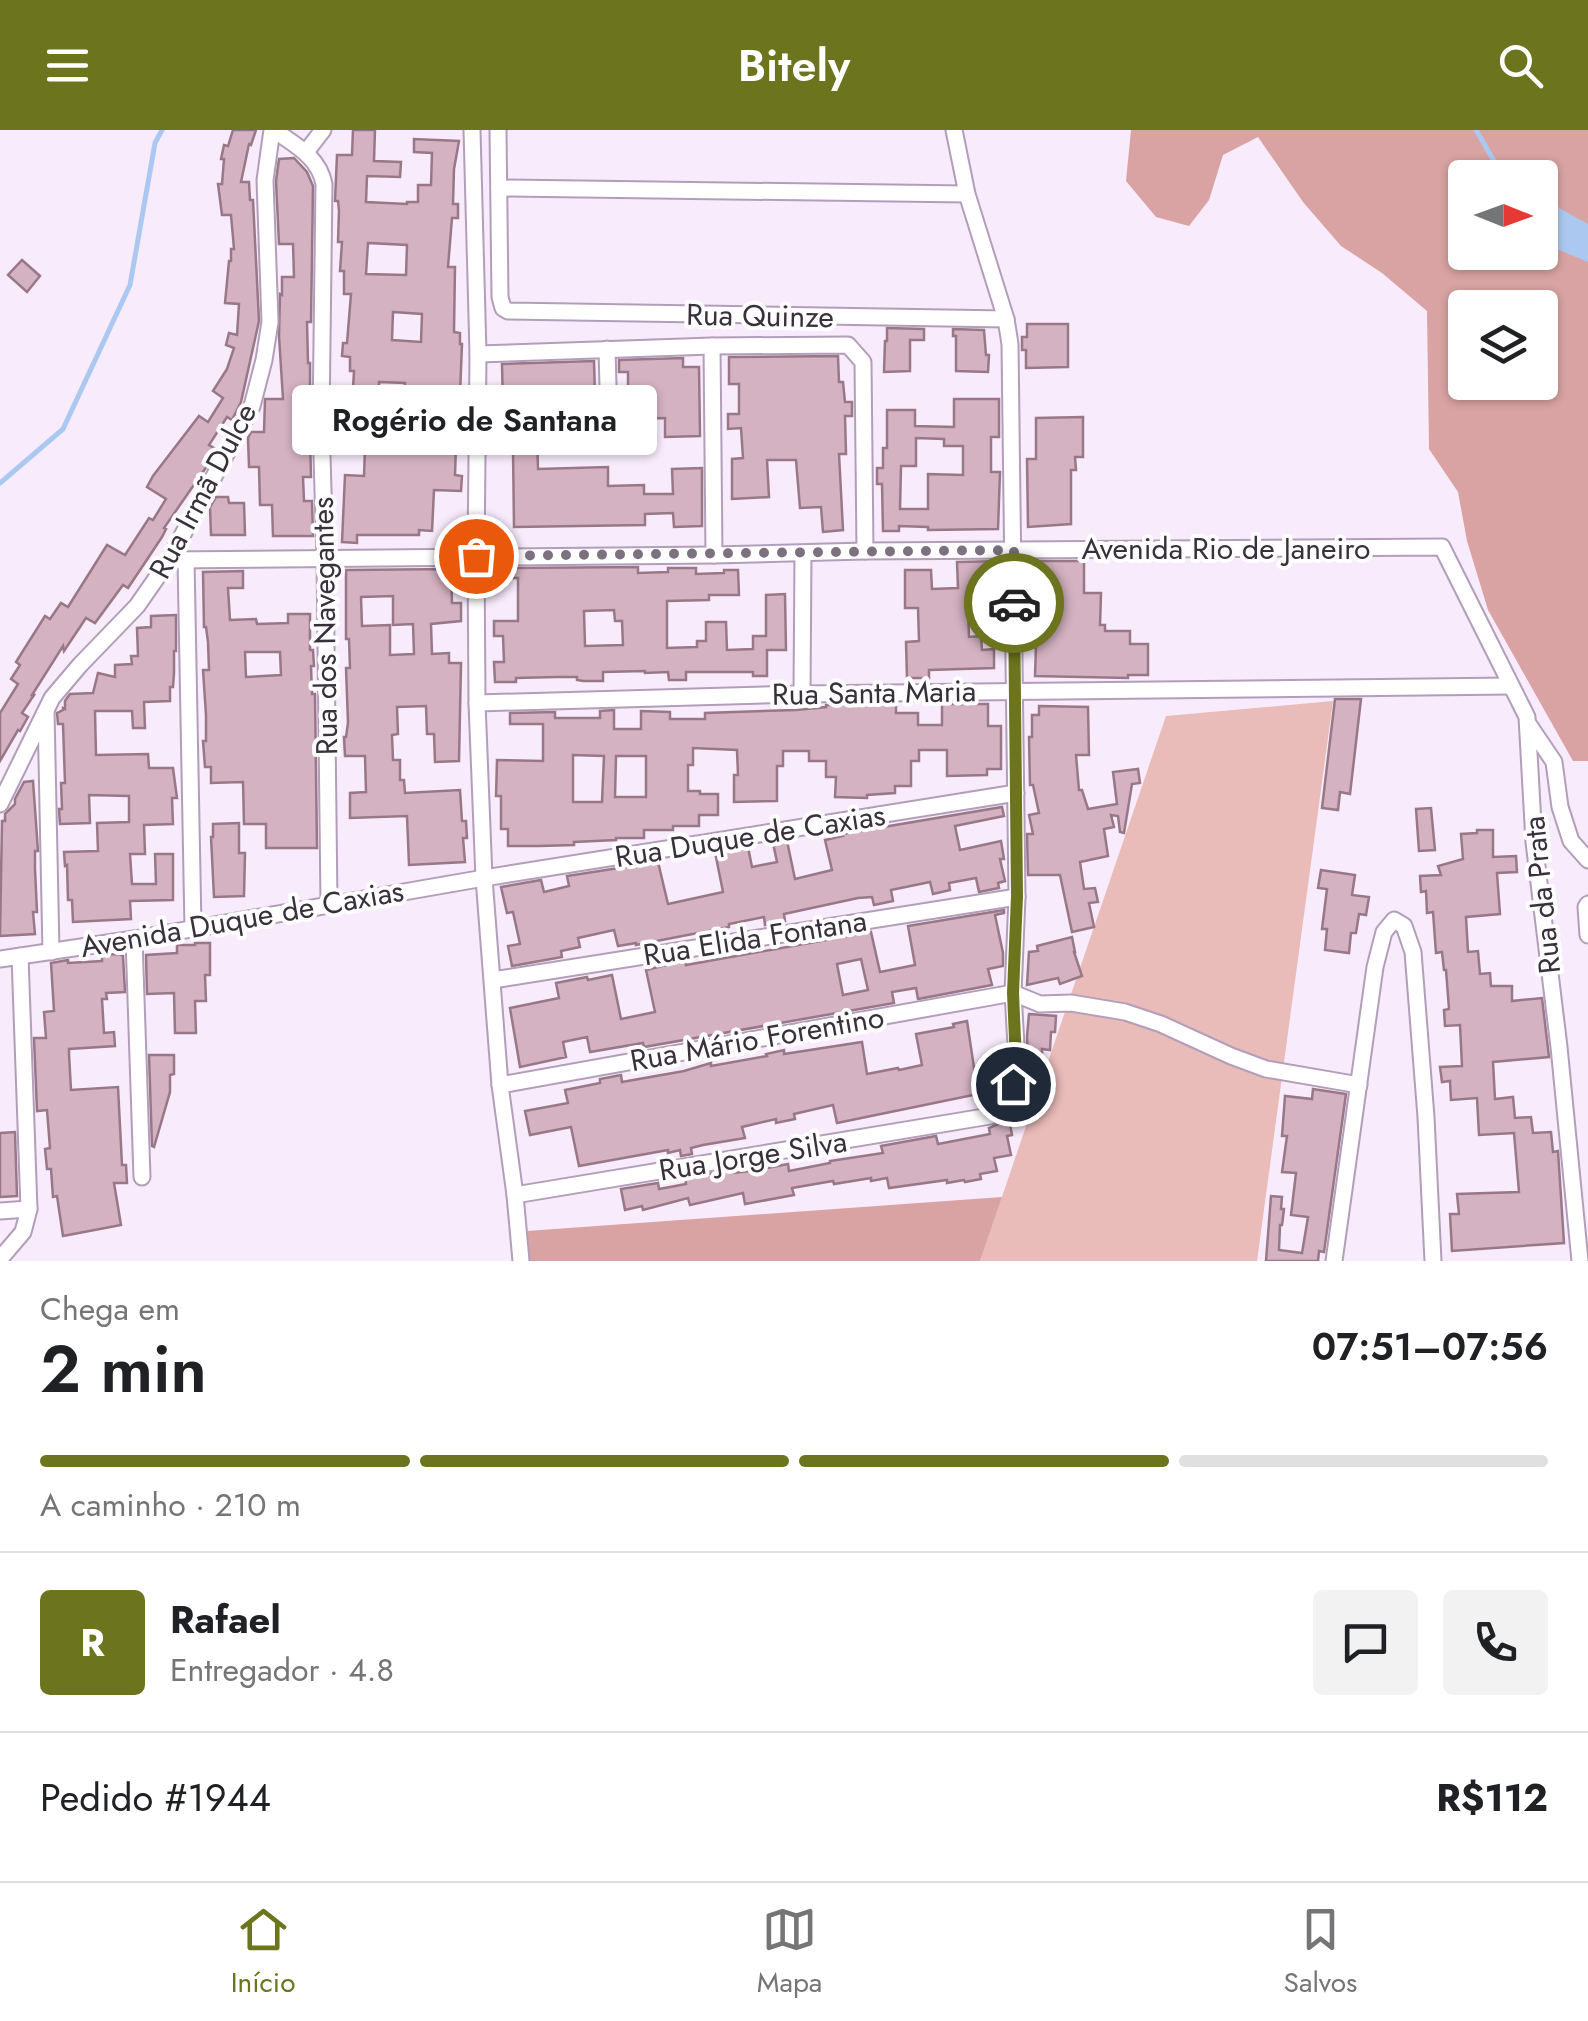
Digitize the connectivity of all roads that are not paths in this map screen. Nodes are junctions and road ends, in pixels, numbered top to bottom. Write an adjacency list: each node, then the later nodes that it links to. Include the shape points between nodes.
1 (273, 130): 6 (street); 21 (street, Rua Irmã Dulce, via 265,180 270,322 260,380)
2 (323, 130): 6 (street)
3 (472, 130): 12 (street)
4 (498, 130): 7 (street)
5 (954, 130): 8 (street)
6 (306, 152): 20 (street, Rua dos Navegantes, via 324,184)
7 (499, 188): 8 (street); 9 (street, Rua Quinze, via 500,297 503,308 514,312)
8 (967, 194): 9 (street)
9 (1006, 319): 15 (street)
10 (712, 346): 11 (street); 16 (street, via 848,345 864,362); 18 (street)
11 (607, 350): 12 (street); 13 (street)
12 (478, 354): 19 (street)
13 (609, 426)
14 (1442, 547): 15 (street, Avenida Rio de Janeiro); 22 (street, Rua da Prata)
15 (1014, 550): 16 (street, Avenida Rio de Janeiro); 23 (street)
16 (865, 551): 17 (street, Avenida Rio de Janeiro)
17 (803, 553): 18 (street, Avenida Rio de Janeiro); 24 (street)
18 (714, 555): 19 (street, Avenida Rio de Janeiro)
19 (476, 556): 20 (street, Avenida Rio de Janeiro); 25 (street)
20 (325, 558): 21 (street, Avenida Rio de Janeiro); 33 (street, Rua dos Navegantes)
21 (178, 560): 26 (street, Rua Irmã Dulce); 35 (street)
22 (1511, 686): 23 (street, Rua Santa Maria); 27 (street, Rua da Prata)
23 (1014, 690): 24 (street, Rua Santa Maria); 28 (street)
24 (802, 694): 25 (street, Rua Santa Maria)
25 (478, 702): 31 (street)
26 (46, 708): 29 (street, Rua Irmã Dulce); 38 (street)
27 (1528, 723): 30 (street, via 1554,762 1571,841); 53 (street, Rua da Prata)
28 (1016, 793): 31 (street, Rua Duque de Caxias); 32 (street)
29 (0, 804)
30 (1588, 860)
31 (484, 878): 33 (street, Avenida Duque de Caxias); 41 (street)
32 (1017, 896): 41 (street, Rua Elida Fontana); 42 (street)
33 (329, 904): 35 (street, Avenida Duque de Caxias)
34 (1588, 904): 36 (street)
35 (192, 928): 37 (street, Avenida Duque de Caxias)
36 (1588, 935)
37 (134, 939): 38 (street, Avenida Duque de Caxias); 45 (street)
38 (51, 952): 39 (street, Avenida Duque de Caxias)
39 (20, 956): 40 (street, Avenida Duque de Caxias); 47 (street)
40 (0, 959)
41 (492, 980): 43 (street)
42 (1013, 993): 43 (street, Rua Mário Forentino); 44 (street, via 1040,1004 1125,1012 1266,1069); 46 (street, Rua Jorge Silva, via 1013,1084 990,1116)
43 (500, 1085): 46 (street)
44 (1359, 1085): 51 (street); 52 (street, via 1375,966 1394,920 1407,930 1416,972)
45 (142, 1176)
46 (515, 1195): 50 (street)
47 (29, 1209): 48 (street); 49 (street, via 24,1232)
48 (0, 1211)
49 (0, 1259)
50 (521, 1261)
51 (1334, 1261)
52 (1433, 1261)
53 (1575, 1261)

